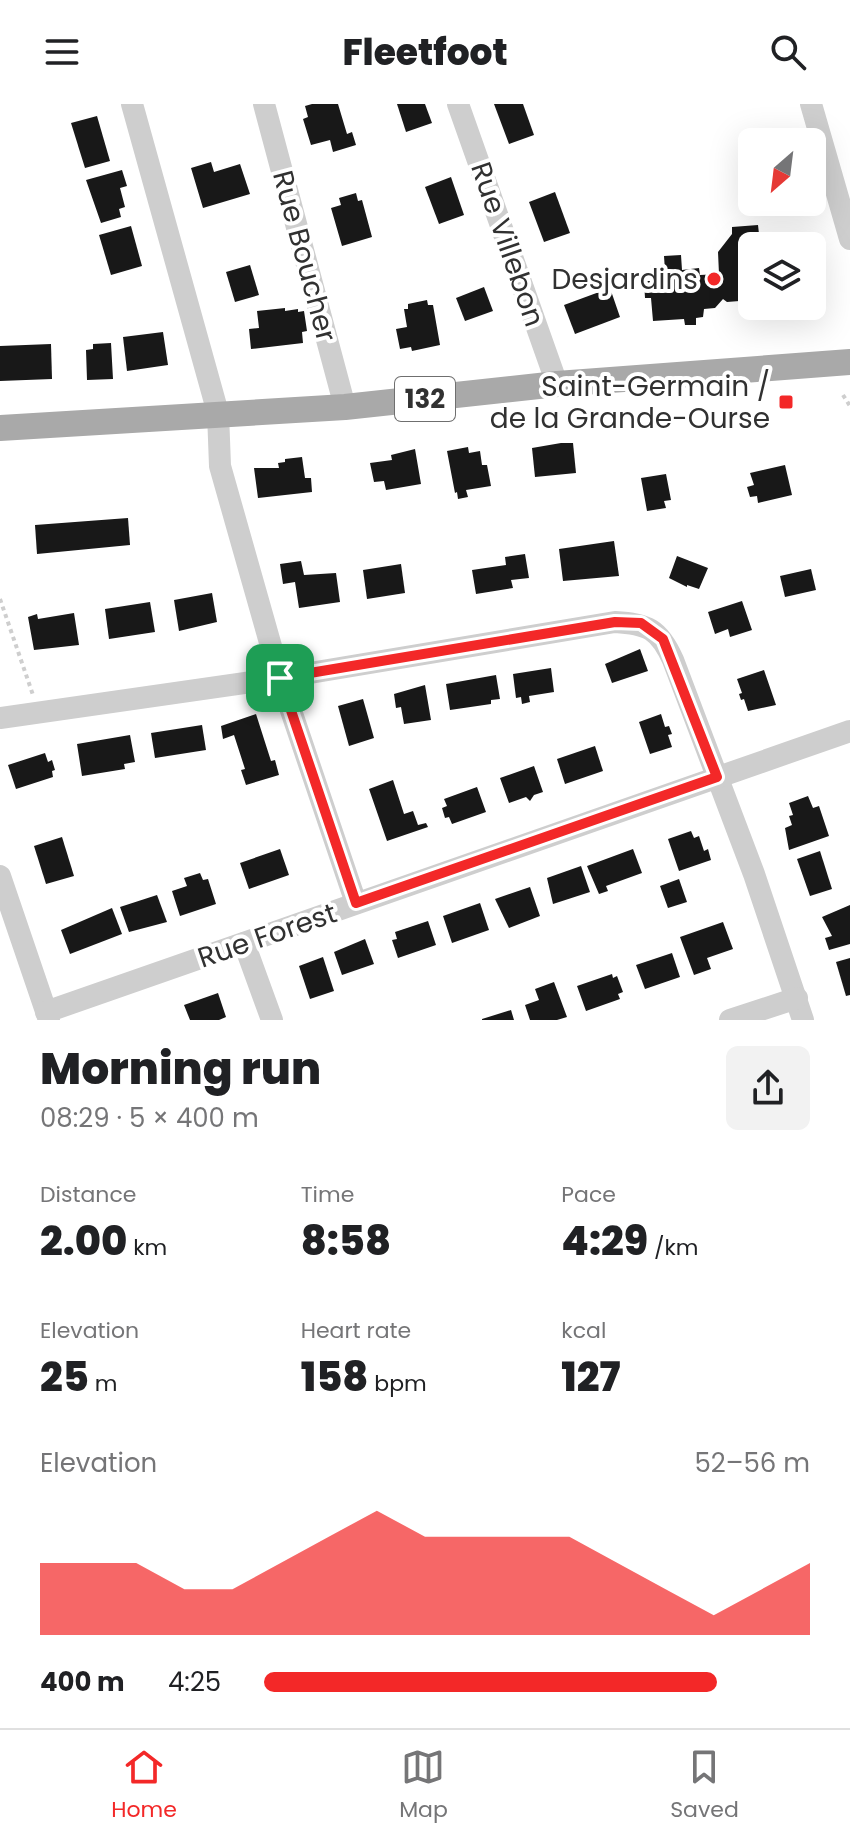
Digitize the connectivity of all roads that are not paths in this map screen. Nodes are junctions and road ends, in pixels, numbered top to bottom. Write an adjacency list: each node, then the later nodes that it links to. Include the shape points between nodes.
1 (132, 104): 9 (street)
2 (264, 104): 8 (street, Rue Boucher)
3 (458, 104): 7 (street, Rue Villebon)
4 (811, 104): 5 (street)
5 (850, 239)
6 (850, 362): 7 (main road, 132)
7 (557, 384): 8 (main road, 132)
8 (345, 407): 9 (main road, 132)
9 (218, 413): 10 (main road, 132); 11 (street, via 220,466)
10 (0, 428)
11 (280, 678): 12 (street); 14 (street, via 615,622 641,623 663,639); 16 (street)
12 (0, 718)
13 (850, 731): 14 (street, Rue Forest)
14 (717, 777): 16 (street, Rue Forest); 18 (street)
15 (0, 876): 19 (street)
16 (356, 903): 17 (street, Rue Forest)
17 (244, 943): 19 (street, Rue Forest); 20 (street)
18 (797, 998): 21 (street); 22 (street)
19 (47, 1016)
20 (272, 1020)
21 (730, 1020)
22 (803, 1020)

